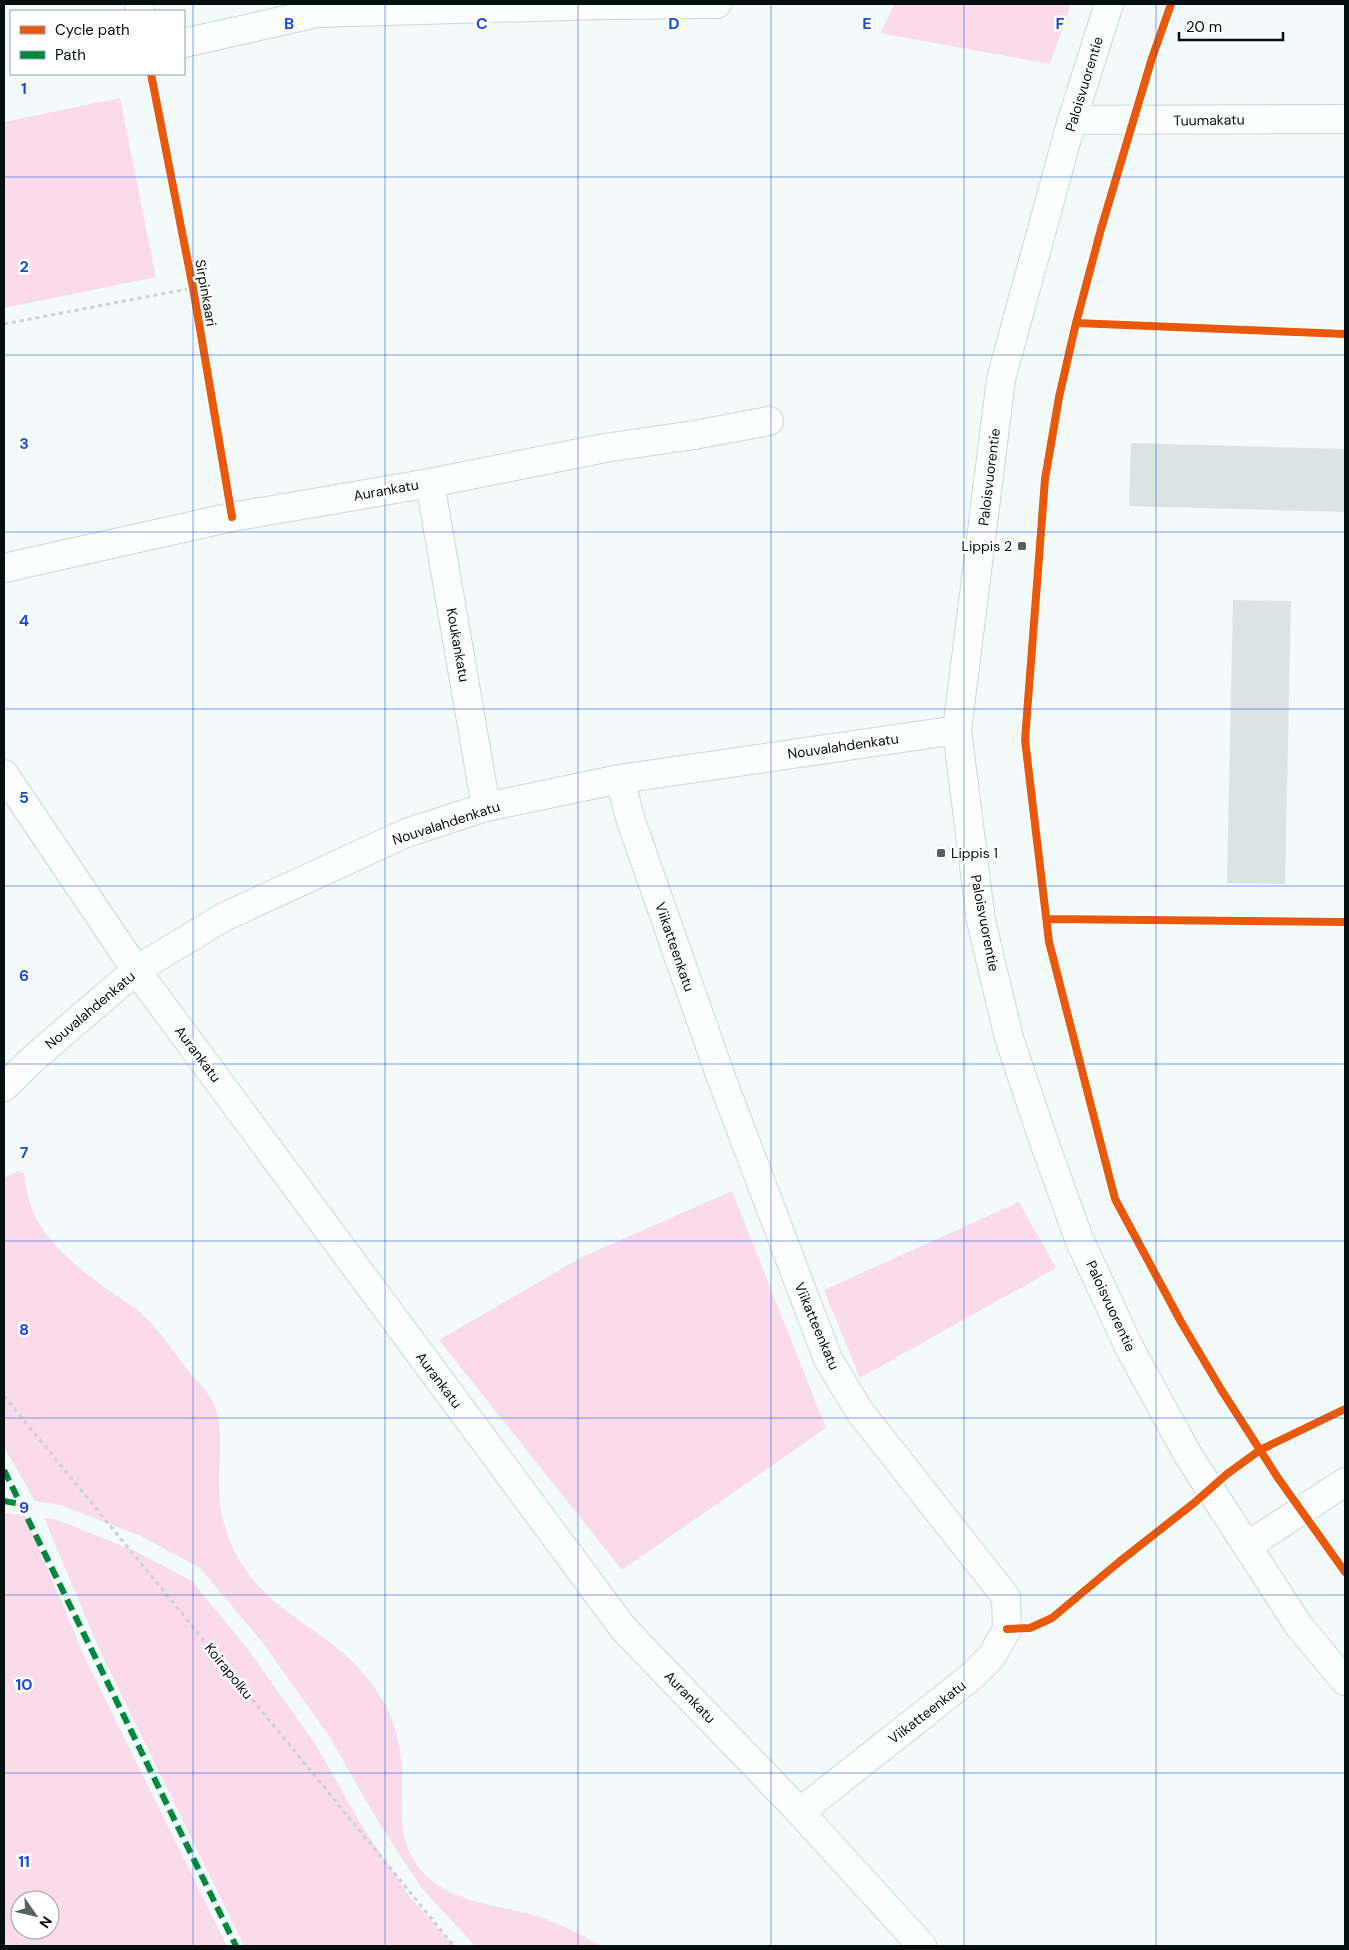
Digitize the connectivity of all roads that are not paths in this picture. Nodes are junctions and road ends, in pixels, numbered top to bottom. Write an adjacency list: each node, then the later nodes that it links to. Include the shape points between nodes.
1 (717, 4): 3 (street, via 317,13)
2 (1109, 4): 5 (street, Paloisvuorentie)
3 (185, 43)
4 (1345, 118): 5 (street, Tuumakatu)
5 (1072, 120): 9 (street, Paloisvuorentie, via 1001,379)
6 (769, 420): 7 (street, Aurankatu)
7 (430, 483): 8 (street, Aurankatu, via 232,517); 12 (street, Koukankatu)
8 (4, 568)
9 (957, 730): 11 (street, Nouvalahdenkatu); 16 (street, Paloisvuorentie, via 982,921 1009,1038 1042,1139 1079,1238 1130,1349 1188,1456)
10 (4, 774): 13 (street, Aurankatu)
11 (620, 779): 12 (street, Nouvalahdenkatu); 18 (street, Viikatteenkatu, via 631,821 722,1080 828,1359 860,1412 1006,1597 1007,1628 992,1656 972,1676)
12 (486, 807): 13 (street, Nouvalahdenkatu, via 406,833 224,917)
13 (136, 970): 14 (street, Nouvalahdenkatu); 18 (street, Aurankatu, via 623,1628)
14 (4, 1087)
15 (1345, 1482): 16 (street)
16 (1247, 1546): 17 (street, Paloisvuorentie, via 1299,1626)
17 (1345, 1682)
18 (800, 1812): 19 (street, Aurankatu)
19 (922, 1946)

